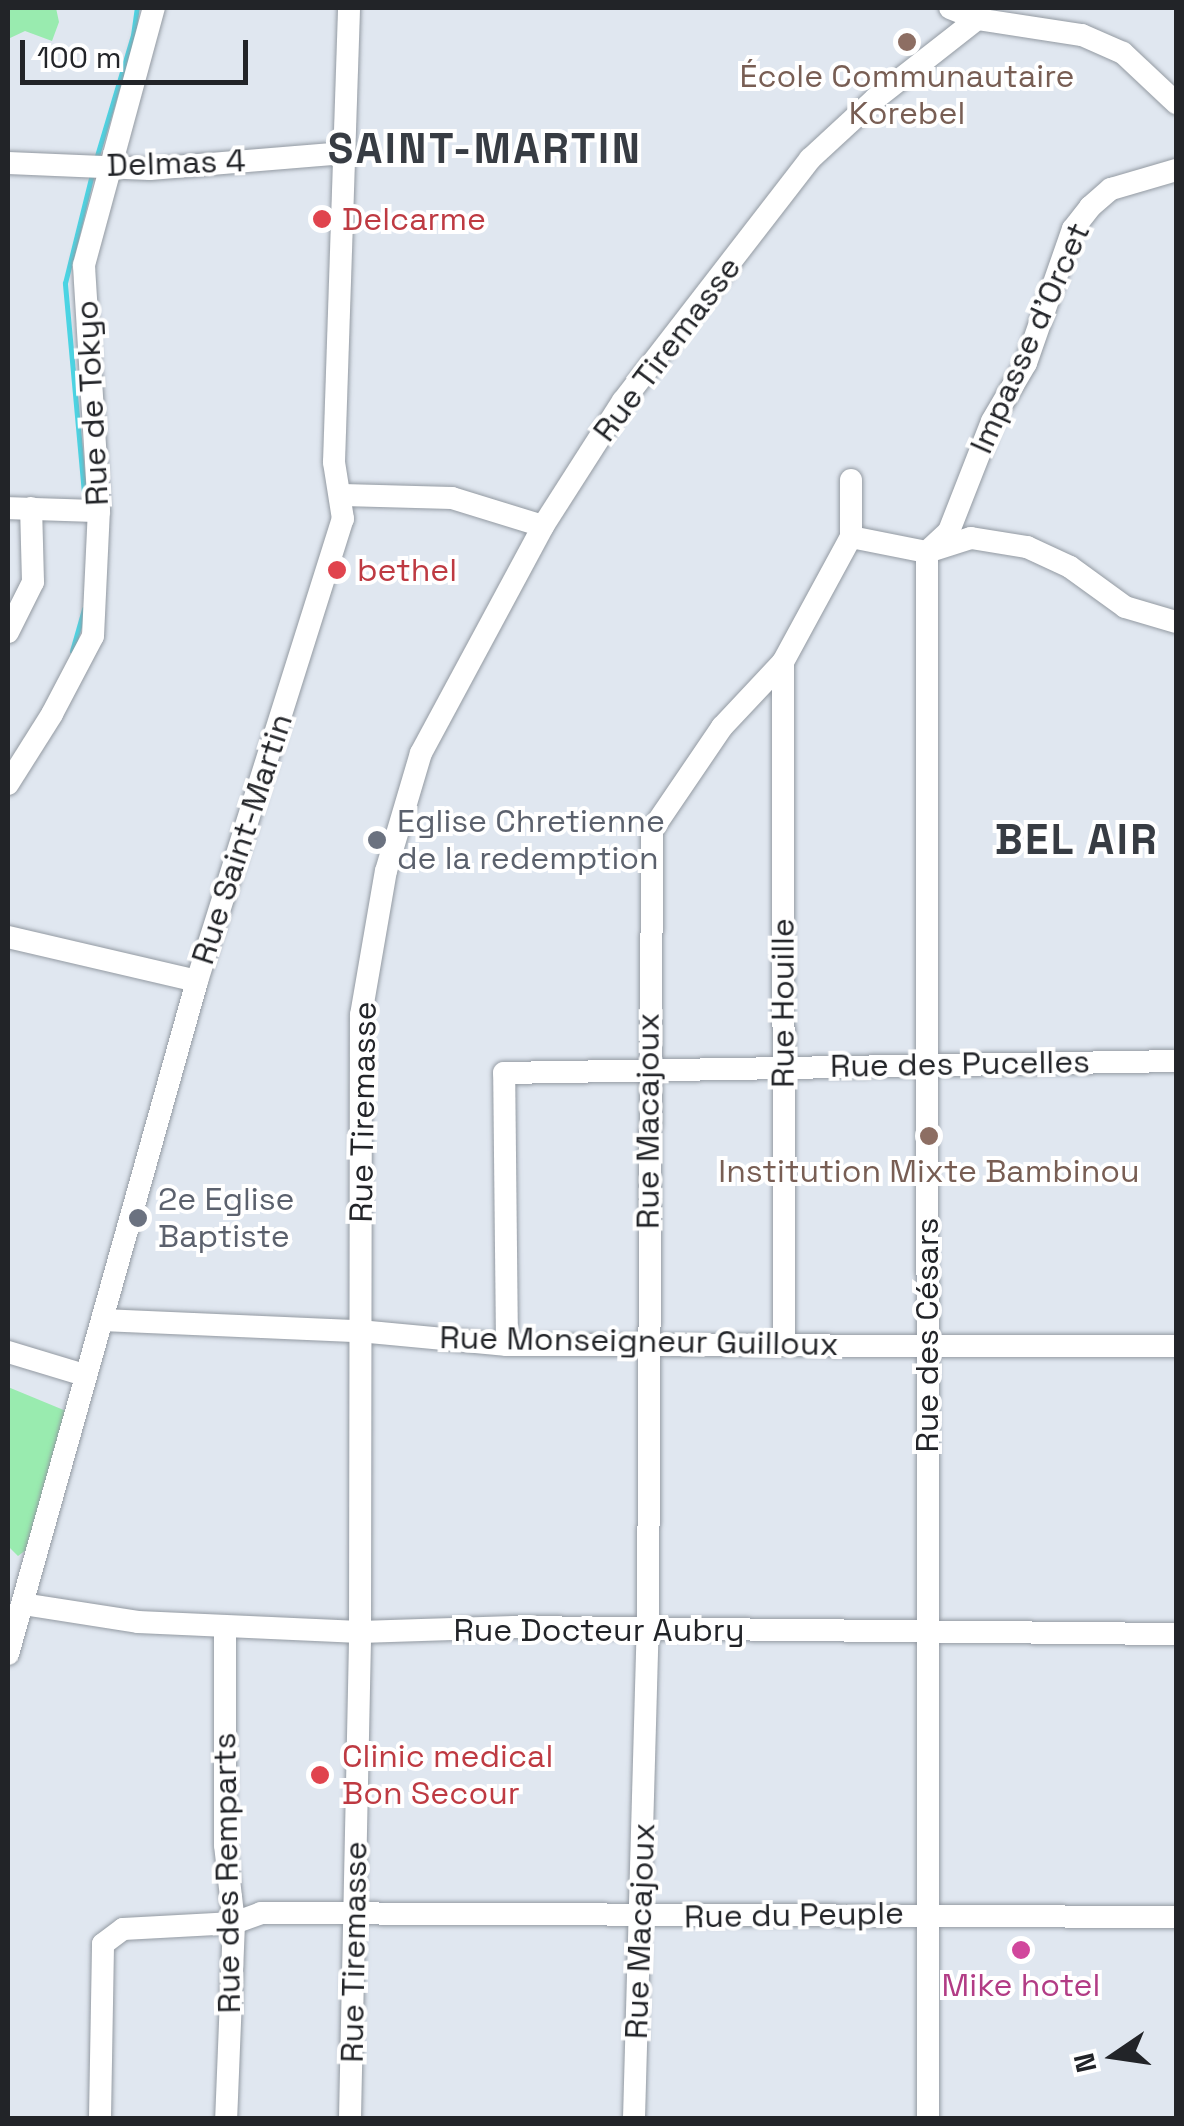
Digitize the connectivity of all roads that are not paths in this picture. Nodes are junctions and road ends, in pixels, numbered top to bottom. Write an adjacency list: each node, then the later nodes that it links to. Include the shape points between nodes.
1 (154, 8): 8 (street, Rue de Tokyo)
2 (349, 8): 6 (street, Rue Saint-Martin)
3 (950, 8): 4 (street)
4 (977, 13): 5 (street, via 1082,35 1123,53); 14 (street, Rue Tiremasse, via 810,160 622,401)
5 (1176, 103)
6 (344, 153): 8 (street, Delmas 4, via 150,169); 11 (street, Rue Saint-Martin, via 334,462)
7 (8, 163): 8 (street, Delmas 4)
8 (99, 165): 13 (street, Rue de Tokyo, via 84,265)
9 (1176, 170): 16 (street, Impasse d'Orcet, via 1111,188 1074,230 1026,363 992,421 949,531)
10 (851, 480): 15 (street)
11 (342, 495): 14 (street, via 452,498); 22 (street, Rue Saint-Martin, via 343,519 329,566)
12 (19, 508): 13 (street); 18 (street, via 32,582)
13 (99, 511): 20 (street, Rue de Tokyo, via 92,636)
14 (543, 526): 28 (street, Rue Tiremasse, via 421,753 386,871 361,1016)
15 (851, 538): 16 (street); 19 (street, Rue Macajoux)
16 (927, 552): 17 (street, via 972,538 1027,547 1070,566 1125,607); 24 (street, Rue des Césars)
17 (1176, 622)
18 (8, 632)
19 (783, 662): 25 (street, Rue Houille); 26 (street, Rue Macajoux, via 722,727 652,830)
20 (8, 784)
21 (8, 937): 22 (street)
22 (197, 981): 27 (street, Rue Saint-Martin)
23 (1176, 1061): 24 (street, Rue des Pucelles)
24 (928, 1064): 25 (street, Rue des Pucelles); 32 (street, Rue des Césars)
25 (784, 1068): 26 (street, Rue des Pucelles); 29 (street, Rue Houille)
26 (648, 1069): 30 (street, Rue des Pucelles, via 504,1073); 31 (street, Rue Macajoux)
27 (102, 1320): 28 (street, Rue Monseigneur Guilloux); 35 (street, Rue Saint-Martin)
28 (359, 1331): 30 (street, Rue Monseigneur Guilloux); 39 (street, Rue Tiremasse)
29 (784, 1344): 31 (street, Rue Monseigneur Guilloux); 32 (street, Rue Monseigneur Guilloux)
30 (507, 1345): 31 (street, Rue Monseigneur Guilloux)
31 (646, 1346): 38 (street, Rue Macajoux)
32 (927, 1346): 33 (street, Rue Monseigneur Guilloux); 40 (street, Rue des Césars)
33 (1176, 1346)
34 (8, 1352): 35 (street)
35 (84, 1375): 36 (street, Rue Saint-Martin)
36 (23, 1604): 37 (street, Rue Docteur Aubry); 42 (street, Rue Saint-Martin)
37 (225, 1628): 39 (street, Rue Docteur Aubry); 47 (street, Rue des Remparts, via 225,1845)
38 (648, 1628): 39 (street, Rue Docteur Aubry); 40 (street, Rue Docteur Aubry); 45 (street, Rue Macajoux)
39 (360, 1632): 43 (street, Rue Tiremasse)
40 (927, 1632): 41 (street, Rue Docteur Aubry); 44 (street, Rue des Césars)
41 (1176, 1634)
42 (8, 1654)
43 (355, 1914): 45 (street, Rue du Peuple); 47 (street, Rue du Peuple, via 261,1913); 50 (street, Rue Tiremasse)
44 (925, 1914): 45 (street, Rue du Peuple); 46 (street, Rue du Peuple); 52 (street, Rue des Césars)
45 (641, 1917): 51 (street, Rue Macajoux)
46 (1176, 1917)
47 (234, 1923): 48 (street, Rue du Peuple, via 123,1929 104,1944); 49 (street, Rue des Remparts)
48 (100, 2118)
49 (226, 2118)
50 (350, 2118)
51 (634, 2118)
52 (928, 2118)

